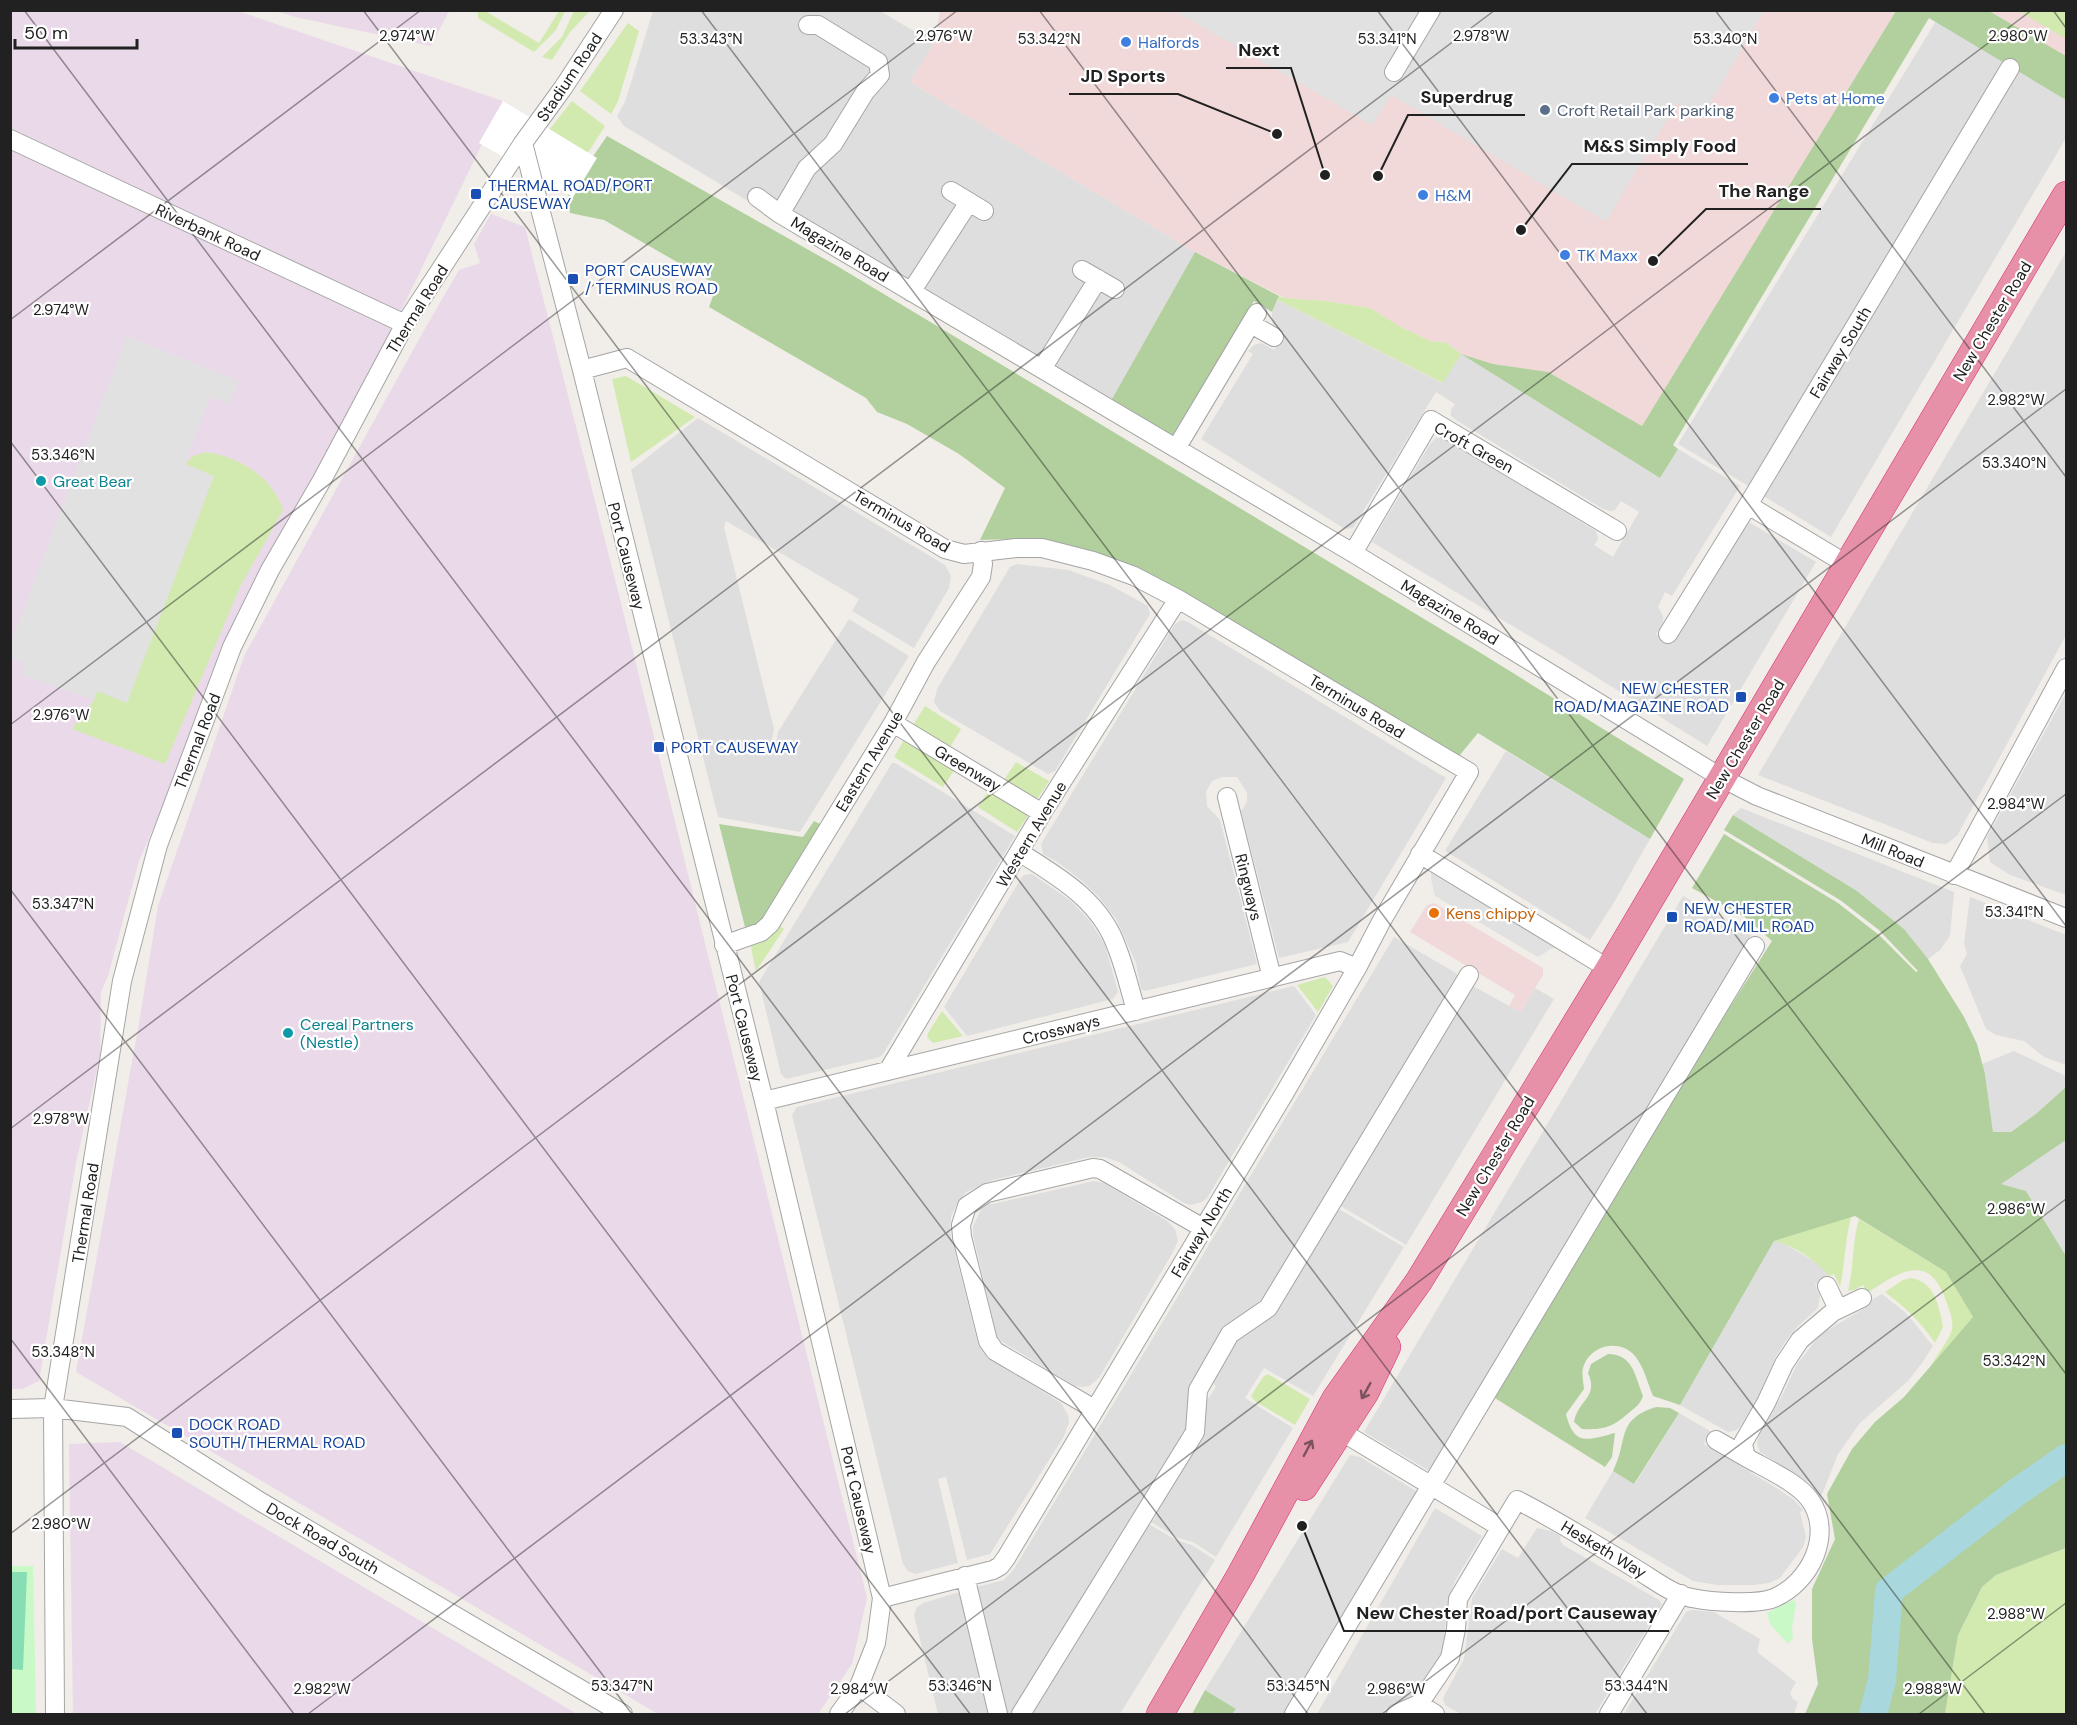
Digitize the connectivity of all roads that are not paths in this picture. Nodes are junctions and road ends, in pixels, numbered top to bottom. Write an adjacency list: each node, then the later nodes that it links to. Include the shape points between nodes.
1 (614, 10): 7 (street, Stadium Road)
2 (1431, 10): 5 (street)
3 (808, 25): 11 (street, Magazine Road, via 818,25 867,54 878,62 880,75 833,144 807,168)
4 (2010, 68): 19 (street, Fairway South)
5 (1394, 72)
6 (10, 139): 14 (street, Riverbank Road)
7 (523, 144): 14 (street, Thermal Road); 17 (street, Port Causeway)
8 (951, 191): 13 (street, via 976,206)
9 (2067, 195): 23 (highway, New Chester Road)
10 (757, 197): 11 (street)
11 (780, 214): 13 (street, Magazine Road)
12 (1115, 289): 16 (street, via 1090,275)
13 (911, 292): 16 (street, Magazine Road)
14 (405, 324): 49 (street, Thermal Road, via 232,647 158,845 122,981)
15 (1274, 337): 18 (street, via 1254,318)
16 (1042, 369): 18 (street, Magazine Road)
17 (582, 370): 21 (street, Terminus Road, via 627,358 945,549 964,554); 36 (street, Port Causeway)
18 (1177, 447): 22 (street, Magazine Road)
19 (1748, 505): 23 (street); 25 (street, Fairway South)
20 (1617, 531): 22 (street, Croft Green, via 1431,420)
21 (981, 551): 24 (street, Terminus Road, via 1042,548 1134,576); 27 (street, Eastern Avenue, via 981,577 926,662)
22 (1353, 553): 28 (street, Magazine Road)
23 (1848, 565): 28 (highway, New Chester Road)
24 (1178, 599): 29 (street, Terminus Road, via 1469,772); 31 (street, Western Avenue)
25 (1668, 634)
26 (2067, 668): 34 (street)
27 (893, 723): 31 (street, Greenway); 36 (street, Eastern Avenue, via 770,924 761,932)
28 (1715, 789): 34 (street, Mill Road, via 1757,796); 39 (highway, New Chester Road)
29 (1459, 790): 33 (street, Fairway North)
30 (1227, 797): 41 (street, Ringways)
31 (1042, 813): 32 (street, Western Avenue)
32 (1019, 852): 42 (street, via 1060,877 1090,902 1117,946); 43 (street, Western Avenue)
33 (1420, 854): 38 (street, Fairway North); 39 (street)
34 (1954, 875): 35 (street, Mill Road)
35 (2067, 918)
36 (724, 945): 44 (street, Port Causeway)
37 (1755, 946): 55 (street)
38 (1357, 968): 41 (street, Crossways, via 1340,961); 45 (street, Fairway North)
39 (1609, 969): 52 (highway, New Chester Road, via 1419,1281 1365,1393)
40 (1469, 975): 67 (street, via 1268,1308 1230,1334 1198,1390 1195,1432)
41 (1272, 978): 42 (street, Crossways)
42 (1136, 1011): 43 (street, Crossways)
43 (888, 1071): 44 (street, Crossways)
44 (764, 1101): 59 (street, Port Causeway)
45 (1203, 1228): 51 (street, Fairway North); 51 (street, via 1100,1168 987,1193 967,1206 962,1237 988,1341 995,1351)
46 (1827, 1286): 48 (street)
47 (1862, 1298): 48 (street)
48 (1838, 1310): 54 (street, via 1800,1340 1784,1364 1743,1443)
49 (53, 1408): 50 (street, Dock Road South); 62 (street, Thermal Road); 63 (street, Dock Road South, via 128,1417 261,1503)
50 (10, 1409)
51 (1094, 1409): 57 (street, Fairway North, via 1000,1566)
52 (1331, 1425): 55 (street); 68 (highway, New Chester Road, via 1319,1465 1241,1574)
53 (1716, 1440): 54 (street, Hesketh Way)
54 (1749, 1459): 58 (street, Hesketh Way, via 1794,1485 1809,1499 1821,1535 1809,1566 1796,1583 1773,1599 1737,1602)
55 (1432, 1486): 56 (street); 69 (street)
56 (1500, 1527): 58 (street, Hesketh Way, via 1517,1500); 61 (street, via 1458,1599 1450,1658)
57 (965, 1576): 59 (street, Fairway North); 66 (street)
58 (1681, 1594): 72 (street)
59 (882, 1598): 60 (street, Port Causeway, via 876,1643)
60 (860, 1686): 64 (street, Port Causeway); 65 (street)
61 (1419, 1704): 70 (street); 71 (street)
62 (55, 1714)
63 (623, 1714)
64 (839, 1714)
65 (896, 1714)
66 (998, 1714)
67 (1021, 1714)
68 (1160, 1714)
69 (1294, 1714)
70 (1396, 1714)
71 (1435, 1714)
72 (1609, 1714)

